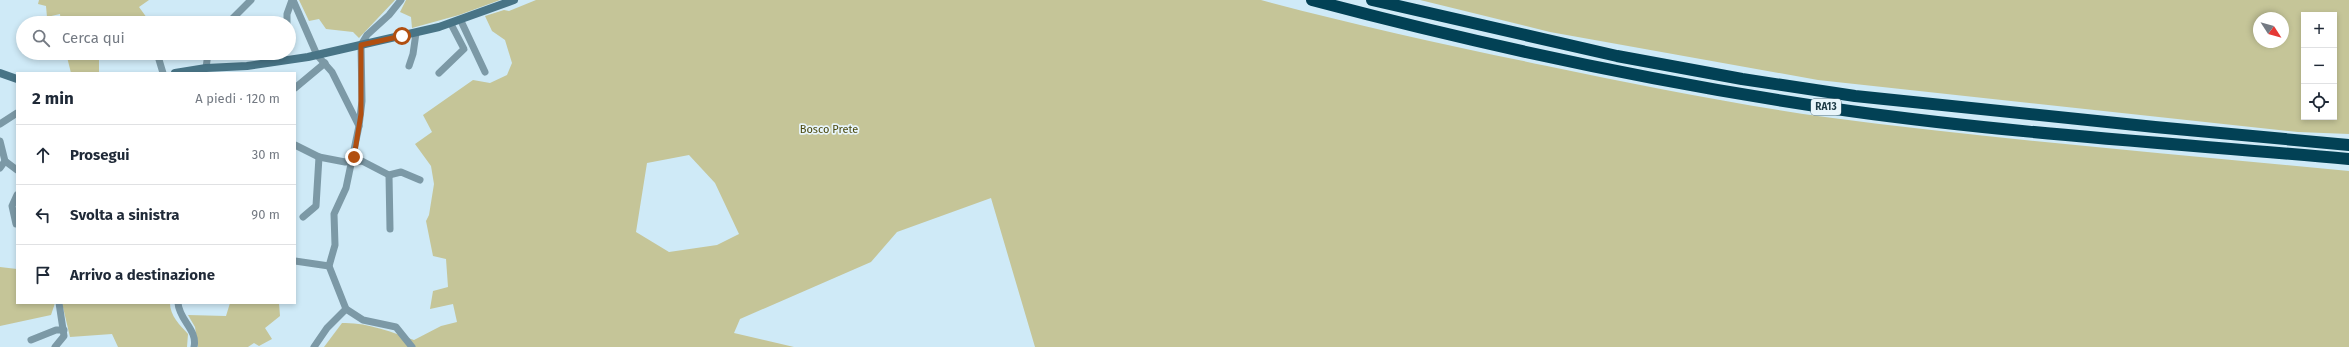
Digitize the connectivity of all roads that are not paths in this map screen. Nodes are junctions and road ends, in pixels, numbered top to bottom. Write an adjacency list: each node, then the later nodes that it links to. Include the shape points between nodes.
1 (251, 0): 7 (street)
2 (292, 0): 8 (street); 13 (street)
3 (401, 0): 12 (street, via 389,15 366,35)
4 (514, 0): 9 (main road)
5 (1312, 0): 35 (highway, RA13, via 1615,72 1739,94 1932,121)
6 (1372, 0): 32 (highway, RA13, via 1617,56 1749,80 1933,105)
7 (235, 16)
8 (287, 16)
9 (461, 20): 10 (main road); 24 (street)
10 (451, 24): 11 (main road); 23 (street, via 464,49)
11 (416, 33): 12 (main road); 19 (street, via 414,54)
12 (361, 45): 13 (main road); 30 (street, via 362,101)
13 (317, 55): 16 (main road); 18 (street)
14 (159, 60): 21 (street)
15 (294, 60): 17 (main road)
16 (296, 60)
17 (285, 62): 20 (main road)
18 (325, 64): 27 (street); 30 (street, via 337,81)
19 (409, 66)
20 (209, 69): 22 (main road)
21 (163, 72)
22 (184, 72)
23 (439, 72)
24 (485, 72)
25 (0, 73): 26 (main road)
26 (16, 79)
27 (296, 87)
28 (16, 113): 29 (street)
29 (0, 124)
30 (359, 126): 37 (street)
31 (0, 141): 36 (street)
32 (2349, 145)
33 (296, 146): 34 (street)
34 (319, 157): 37 (street); 43 (street, via 316,206)
35 (2349, 159)
36 (5, 161): 38 (street); 39 (street)
37 (352, 161): 40 (street, via 362,161); 47 (street, via 346,188 334,214 335,245)
38 (0, 168)
39 (16, 169)
40 (389, 175): 41 (street, via 401,172); 45 (street)
41 (420, 180)
42 (16, 197): 44 (street, via 12,206)
43 (303, 216)
44 (16, 224)
45 (390, 229)
46 (296, 261): 47 (street)
47 (330, 266): 50 (street)
48 (59, 304): 51 (street)
49 (178, 304): 54 (street, via 181,317 193,333)
50 (346, 309): 55 (street, via 327,328); 56 (street, via 363,320 396,327)
51 (64, 330): 52 (street, via 56,330); 53 (street, via 62,341)
52 (30, 340)
53 (55, 347)
54 (194, 347)
55 (314, 347)
56 (412, 347)

